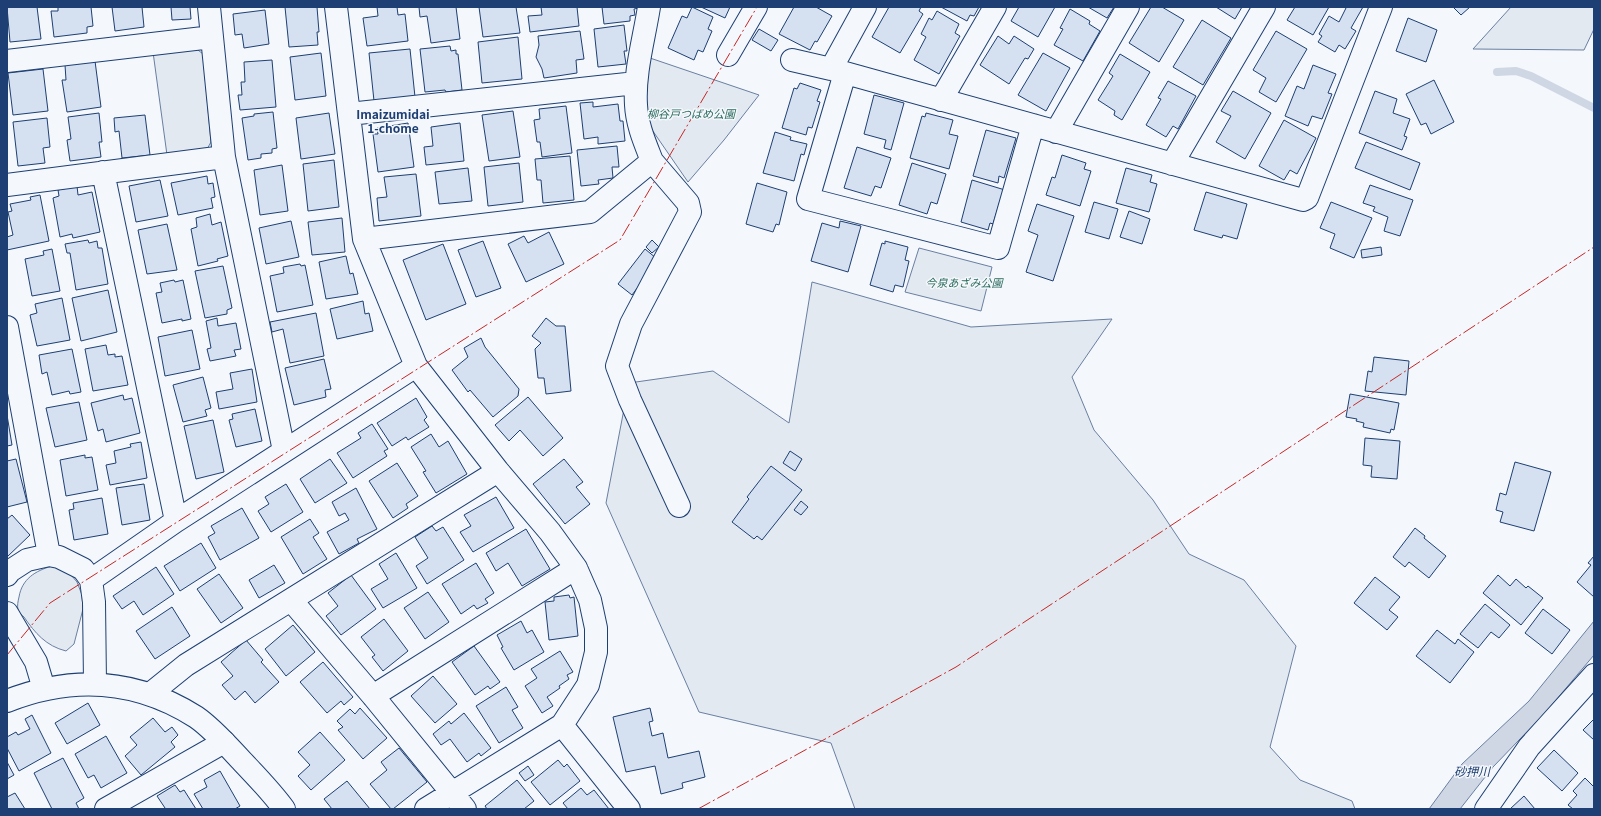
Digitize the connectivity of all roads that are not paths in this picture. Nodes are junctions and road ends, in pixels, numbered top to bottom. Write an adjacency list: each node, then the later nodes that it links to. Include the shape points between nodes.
1 (209, 7): 10 (street)
2 (336, 7): 17 (street)
3 (649, 7): 15 (street)
4 (756, 7): 11 (street)
5 (865, 7): 14 (street)
6 (995, 7): 16 (street)
7 (1128, 7): 19 (street)
8 (1264, 7): 22 (street)
9 (1381, 7): 22 (street, via 1307,198 1303,200)
10 (212, 37): 13 (street); 20 (street)
11 (728, 55)
12 (792, 60): 14 (street)
13 (7, 61)
14 (838, 71): 16 (street); 18 (street, via 808,199 998,248)
15 (636, 83): 17 (street); 21 (street, via 636,106 641,133)
16 (941, 100): 18 (street)
17 (349, 114): 25 (street)
18 (1033, 125): 19 (street)
19 (1056, 132): 22 (street)
20 (224, 157): 23 (street); 28 (street)
21 (652, 161): 25 (street, via 590,212); 30 (street, via 688,203 690,212 631,324 618,366 630,400)
22 (1172, 164)
23 (103, 172): 24 (street); 31 (street)
24 (7, 185)
25 (364, 239): 27 (street)
26 (7, 327): 32 (street)
27 (416, 366): 28 (street); 29 (street)
28 (284, 451): 31 (street)
29 (498, 472): 33 (street, via 550,532); 36 (street)
30 (679, 506)
31 (176, 521): 35 (street)
32 (49, 555): 34 (street, via 27,560); 35 (street, via 83,569)
33 (576, 568): 42 (street); 44 (street, via 590,600 596,628 596,652 588,685)
34 (7, 575)
35 (90, 580): 39 (street, via 94,602)
36 (291, 600): 41 (street, via 186,665); 42 (street)
37 (7, 613): 40 (street, via 36,662)
38 (1594, 675): 51 (street, via 1529,747)
39 (95, 684): 40 (street); 41 (street, via 125,687)
40 (44, 689): 43 (street)
41 (150, 694): 45 (street, via 197,718)
42 (373, 696): 46 (street)
43 (7, 701)
44 (562, 725): 46 (street); 50 (street)
45 (224, 742): 47 (street); 48 (street)
46 (458, 801): 49 (street)
47 (106, 809)
48 (284, 809)
49 (426, 809)
50 (629, 809)
51 (1486, 809)

